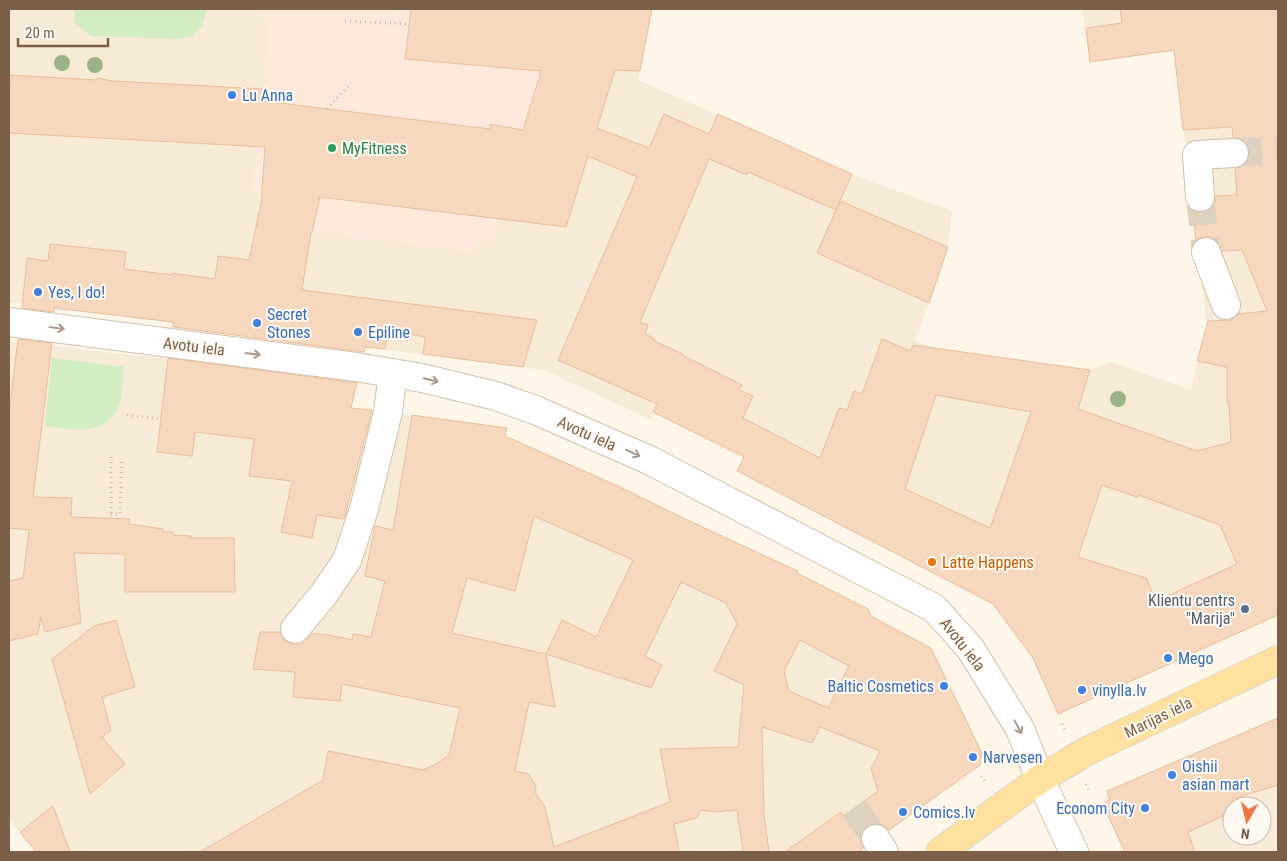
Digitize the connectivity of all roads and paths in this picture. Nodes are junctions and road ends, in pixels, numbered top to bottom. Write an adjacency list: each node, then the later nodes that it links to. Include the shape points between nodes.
1 (345, 20): 2 (path)
2 (409, 24)
3 (351, 84): 4 (path)
4 (326, 109)
5 (1234, 153): 6 (street, via 1196,156)
6 (1200, 197)
7 (1206, 252): 8 (street)
8 (1226, 305)
9 (9, 322): 10 (street, Avotu iela, one-way to 10)
10 (393, 373): 17 (street, via 388,412 364,510 347,560); 19 (street, Avotu iela, one-way to 19, via 496,396 535,410 649,460 934,608 980,662 1020,729)
11 (128, 415): 12 (path)
12 (161, 419)
13 (111, 456): 15 (path)
14 (122, 458): 15 (path, via 120,514)
15 (111, 514): 16 (path)
16 (111, 519)
17 (294, 629)
18 (1278, 660): 19 (main road, Marijas iela, via 1089,750)
19 (1040, 779): 20 (main road, Marijas iela); 21 (street, Avotu iela)
20 (940, 852)
21 (1074, 852)

